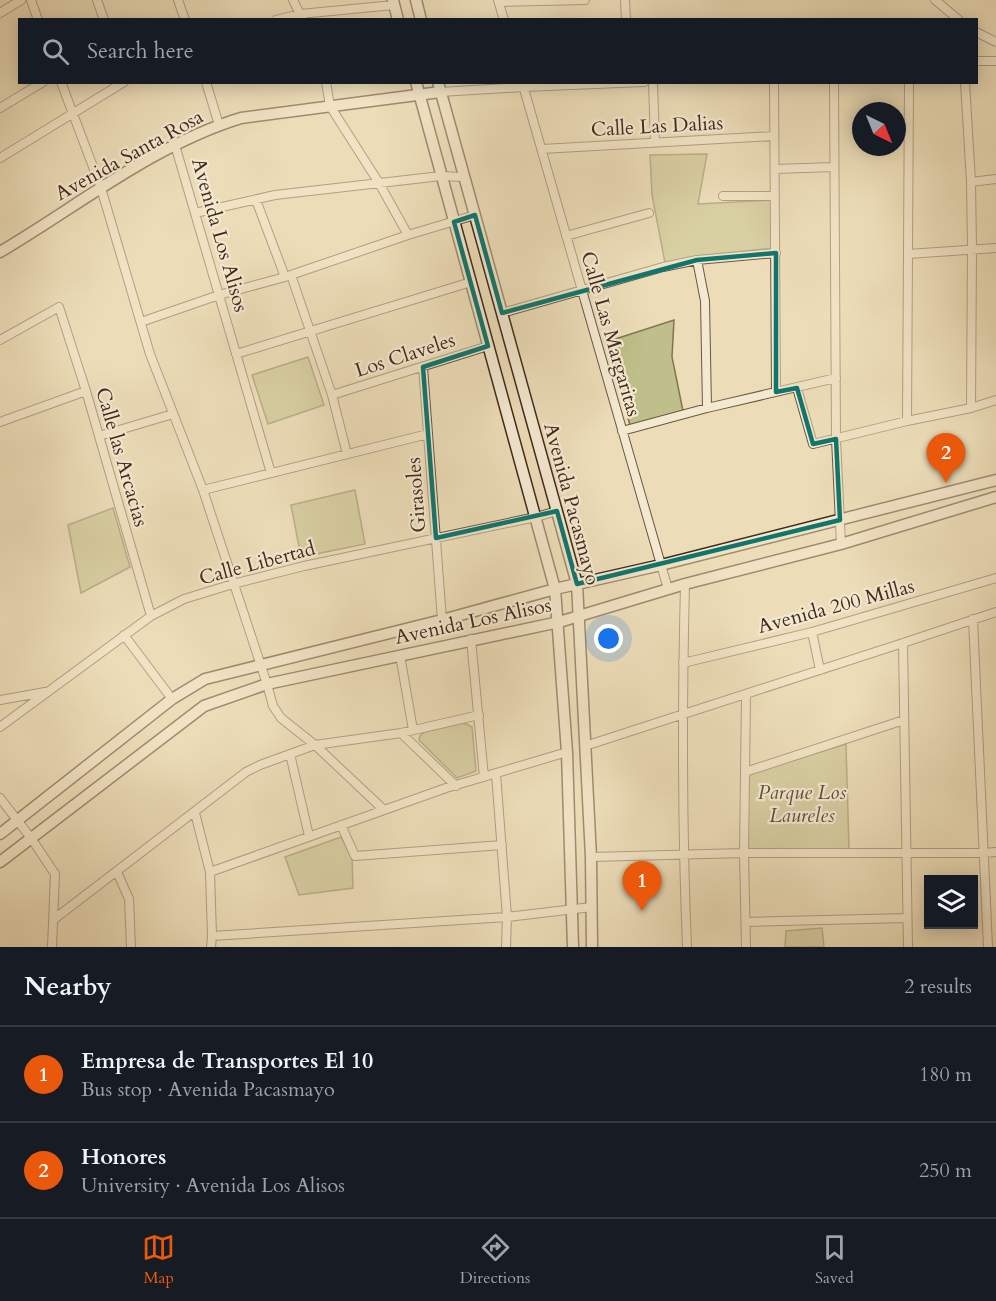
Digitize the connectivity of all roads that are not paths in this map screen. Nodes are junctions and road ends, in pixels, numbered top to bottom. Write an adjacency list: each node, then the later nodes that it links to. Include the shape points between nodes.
1 (21, 0): 12 (street)
2 (31, 0): 14 (street)
3 (97, 0): 15 (street)
4 (178, 0): 16 (street)
5 (292, 0): 13 (street)
6 (416, 0): 18 (street)
7 (585, 0): 10 (street)
8 (625, 0): 20 (street)
9 (935, 0): 21 (street)
10 (499, 1): 19 (street)
11 (394, 2): 13 (street); 17 (street)
12 (0, 13)
13 (301, 17)
14 (37, 18)
15 (103, 18)
16 (184, 18)
17 (398, 18)
18 (420, 18)
19 (503, 18)
20 (626, 18)
21 (957, 18)
22 (978, 33): 23 (street)
23 (996, 42)
24 (978, 61): 25 (street)
25 (996, 61)
26 (40, 84): 42 (street)
27 (62, 84): 43 (street)
28 (121, 84): 43 (street)
29 (207, 84): 44 (street)
30 (326, 84): 41 (street)
31 (416, 84): 40 (street, Avenida Pacasmayo)
32 (576, 84): 38 (street, Avenida Santa Rosa)
33 (653, 84): 46 (street)
34 (774, 84): 45 (street)
35 (834, 84): 50 (street)
36 (909, 84): 71 (street)
37 (965, 84): 55 (street)
38 (522, 85): 39 (street, Avenida Santa Rosa); 48 (street, Calle Las Margaritas)
39 (439, 87): 40 (street, Avenida Santa Rosa); 53 (street, Avenida Pacasmayo)
40 (419, 94): 41 (street, Avenida Santa Rosa); 52 (street, Avenida Pacasmayo)
41 (330, 106): 44 (street, Avenida Santa Rosa, via 241,118); 56 (street)
42 (0, 108)
43 (72, 114): 49 (street); 57 (street)
44 (219, 125): 47 (street, Avenida Santa Rosa)
45 (774, 136): 46 (street, Calle Las Dalias); 51 (street)
46 (655, 142): 48 (street, Calle Las Dalias)
47 (175, 145): 57 (street, Avenida Santa Rosa); 61 (street, Avenida Los Alisos)
48 (542, 149): 66 (street, Calle Las Margaritas)
49 (0, 158)
50 (834, 167): 51 (street); 84 (street)
51 (775, 169): 59 (street)
52 (441, 176): 53 (street); 56 (street); 64 (street, Avenida Pacasmayo)
53 (464, 177): 63 (street, Avenida Pacasmayo)
54 (996, 179): 55 (street)
55 (970, 182): 68 (street)
56 (379, 183): 60 (street); 65 (street)
57 (101, 188): 69 (street, Avenida Santa Rosa); 78 (street)
58 (723, 196): 59 (street)
59 (775, 196): 70 (street)
60 (256, 200): 61 (street); 73 (street)
61 (195, 213): 76 (street, Avenida Los Alisos)
62 (649, 213): 66 (street)
63 (475, 215): 64 (street); 77 (street, Avenida Pacasmayo)
64 (454, 222): 65 (street); 74 (street, Avenida Pacasmayo)
65 (408, 235): 73 (street)
66 (566, 236): 75 (street, Calle Las Margaritas)
67 (996, 248): 68 (street)
68 (972, 249): 71 (street); 91 (street)
69 (0, 252)
70 (776, 253): 72 (street); 87 (street)
71 (908, 254): 94 (street)
72 (697, 260): 75 (street); 90 (street, via 705,301)
73 (288, 276): 76 (street); 79 (street)
74 (471, 282): 79 (street); 81 (street, Avenida Pacasmayo)
75 (581, 291): 77 (street); 95 (street, Calle Las Margaritas)
76 (219, 295): 78 (street); 82 (street, Avenida Los Alisos)
77 (502, 313): 104 (street, Avenida Pacasmayo)
78 (141, 322): 92 (street)
79 (310, 331): 82 (street); 88 (street)
80 (0, 340): 86 (street, Calle las Arcacias, via 59,307)
81 (488, 346): 83 (street, Los Claveles); 105 (street, Avenida Pacasmayo)
82 (236, 354): 100 (street, Avenida Los Alisos)
83 (423, 367): 88 (street, Los Claveles); 96 (street, Girasoles)
84 (836, 378): 85 (street); 98 (street)
85 (797, 388): 87 (street); 98 (street, via 813,444)
86 (86, 391): 93 (street); 97 (street, Calle las Arcacias)
87 (776, 392): 90 (street)
88 (332, 396): 99 (street)
89 (996, 400): 91 (street)
90 (707, 408): 95 (street)
91 (971, 408): 94 (street)
92 (173, 414): 97 (street); 102 (street)
93 (0, 422)
94 (907, 422): 98 (street)
95 (622, 431): 109 (street, Calle Las Margaritas)
96 (428, 434): 99 (street); 107 (street, Girasoles)
97 (99, 436): 117 (street, Calle las Arcacias)
98 (836, 439): 106 (street)
99 (347, 454): 100 (street)
100 (271, 473): 102 (street)
101 (996, 480): 106 (street, Avenida Los Alisos)
102 (202, 490): 111 (street)
103 (996, 497): 108 (street, Avenida Los Alisos)
104 (557, 511): 105 (street, Calle Libertad); 112 (street, Avenida Pacasmayo)
105 (536, 517): 107 (street, Calle Libertad); 114 (street, Avenida Pacasmayo)
106 (840, 520): 108 (street); 109 (street, Avenida Los Alisos)
107 (436, 538): 111 (street, Calle Libertad); 120 (street, Girasoles)
108 (841, 544): 113 (street, Avenida Los Alisos)
109 (661, 565): 112 (street, Avenida Los Alisos); 115 (street, Calle Las Margaritas)
110 (996, 578): 122 (street, Avenida 200 Millas)
111 (233, 584): 117 (street, Calle Libertad, via 184,599); 128 (street)
112 (577, 584): 114 (street, Avenida Los Alisos); 118 (street, Avenida Pacasmayo)
113 (685, 584): 115 (street, Avenida Los Alisos); 127 (street)
114 (555, 589): 120 (street, Avenida Los Alisos); 121 (street, Avenida Pacasmayo)
115 (668, 589): 118 (street, Avenida Los Alisos)
116 (996, 612): 119 (street)
117 (151, 616): 123 (street, Calle Libertad)
118 (579, 616): 121 (street, Avenida Los Alisos); 142 (street, Avenida Pacasmayo)
119 (974, 619): 125 (street); 161 (street)
120 (442, 620): 128 (street, Avenida Los Alisos)
121 (559, 622): 124 (street, Avenida Los Alisos); 143 (street, Avenida Pacasmayo)
122 (812, 632): 127 (street, Avenida 200 Millas); 129 (street)
123 (124, 635): 131 (street, Calle Libertad); 133 (street)
124 (471, 639): 126 (street, Avenida Los Alisos); 135 (street)
125 (903, 643): 129 (street); 137 (street)
126 (400, 655): 130 (street, Avenida Los Alisos); 139 (street)
127 (683, 663): 136 (street)
128 (261, 665): 130 (street); 133 (street, Avenida Los Alisos, via 205,679)
129 (820, 670): 132 (street)
130 (267, 684): 141 (street, via 276,712); 156 (street, Avenida Los Alisos, via 204,706)
131 (47, 692): 134 (street); 138 (street, Calle Libertad)
132 (746, 694): 136 (street); 145 (street)
133 (171, 699): 152 (street, Avenida Los Alisos)
134 (0, 700)
135 (479, 715): 139 (street); 147 (street)
136 (683, 715): 142 (street); 162 (street)
137 (904, 720): 145 (street); 160 (street)
138 (0, 727)
139 (413, 730): 140 (street)
140 (401, 733): 141 (street); 148 (street)
141 (315, 745): 144 (street); 150 (street)
142 (585, 746): 163 (street, Avenida Pacasmayo)
143 (567, 752): 146 (street); 168 (street, Avenida Pacasmayo)
144 (290, 754): 151 (street, via 246,772); 155 (street)
145 (745, 772): 159 (street)
146 (496, 774): 147 (street); 157 (street)
147 (484, 777): 148 (street)
148 (456, 786): 150 (street)
149 (0, 798): 152 (street)
150 (384, 810): 153 (street)
151 (195, 813): 165 (street); 166 (street)
152 (18, 820): 154 (street, Avenida Los Alisos); 156 (street)
153 (341, 825): 155 (street); 157 (street, via 356,856)
154 (0, 834)
155 (309, 836): 166 (street)
156 (31, 838): 164 (street, Avenida Los Alisos); 171 (street, via 55,874)
157 (502, 845): 169 (street)
158 (996, 852): 161 (street)
159 (744, 853): 160 (street); 162 (street); 172 (street)
160 (906, 853): 161 (street); 170 (street)
161 (984, 853): 183 (street)
162 (683, 854): 163 (street); 180 (street)
163 (591, 857): 167 (street, Avenida Pacasmayo)
164 (0, 862)
165 (117, 872): 171 (street); 175 (street, via 129,899)
166 (210, 872): 173 (street)
167 (592, 907): 168 (street); 179 (street, Avenida Pacasmayo)
168 (572, 909): 169 (street); 178 (street, Avenida Pacasmayo)
169 (507, 917): 173 (street); 177 (street)
170 (907, 918): 172 (street); 182 (street)
171 (53, 920): 174 (street)
172 (746, 922): 181 (street)
173 (212, 936): 176 (street)
174 (52, 947)
175 (131, 947)
176 (211, 947)
177 (506, 947)
178 (573, 947)
179 (592, 947)
180 (687, 947)
181 (746, 947)
182 (908, 947)
183 (987, 947)

